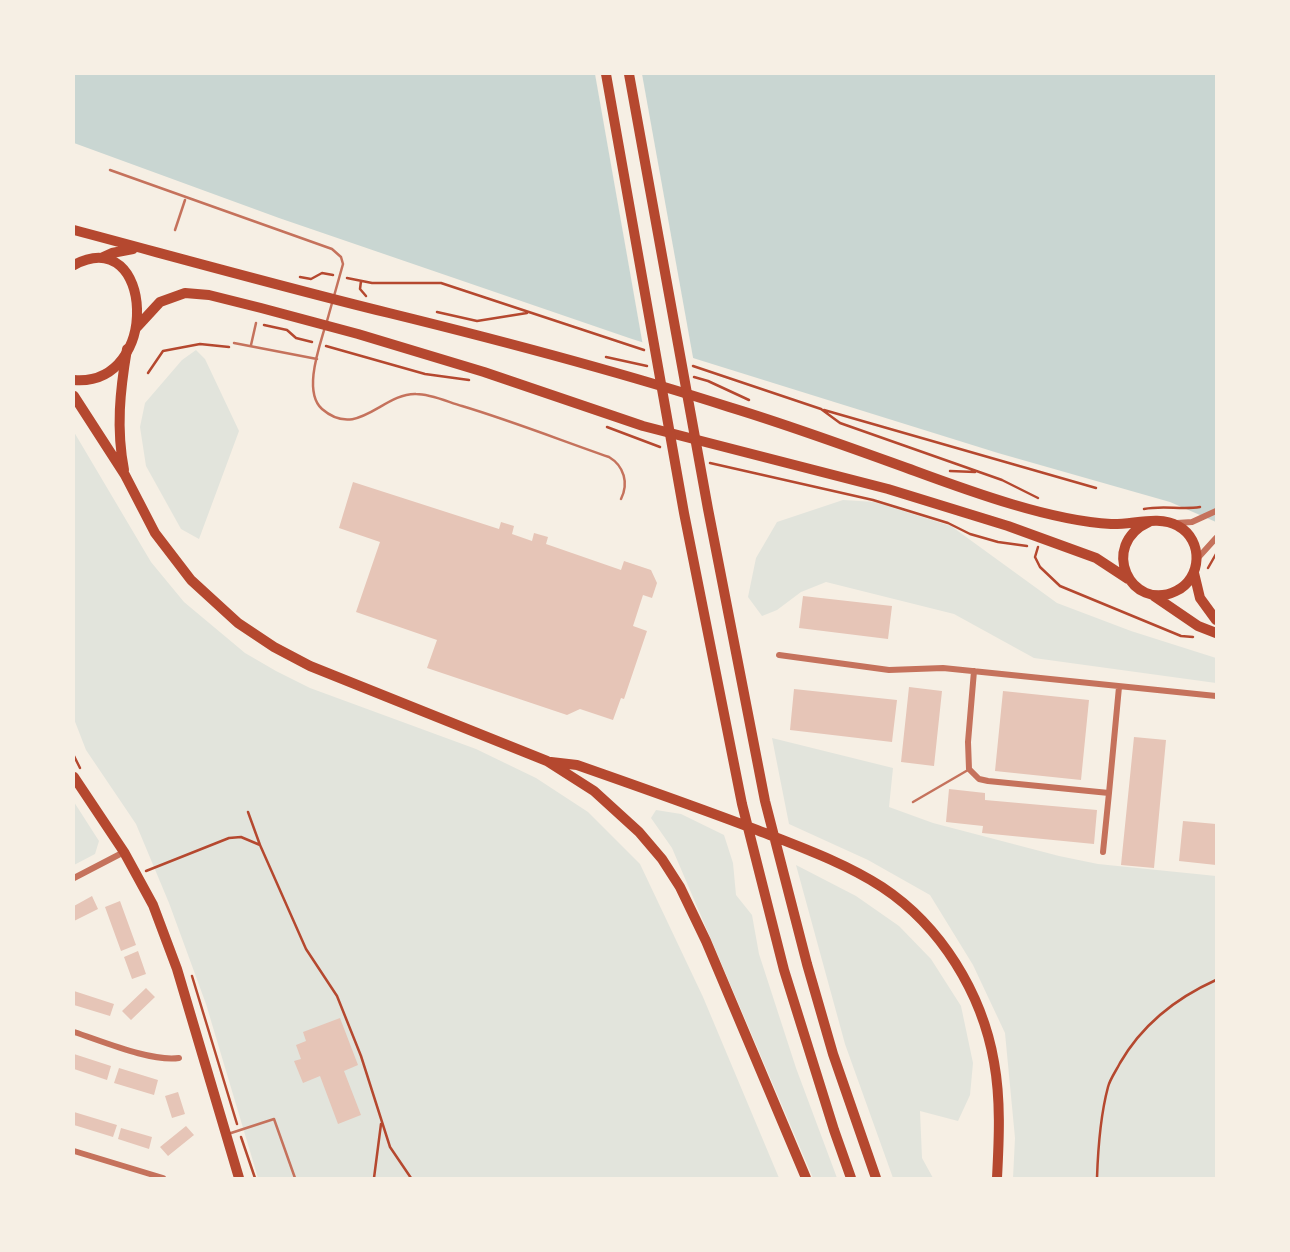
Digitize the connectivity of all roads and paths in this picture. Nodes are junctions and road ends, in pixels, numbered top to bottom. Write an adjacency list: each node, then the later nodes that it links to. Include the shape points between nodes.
1 (606, 74): 77 (main road, via 684,513 742,804 784,970)
2 (629, 74): 78 (main road, via 765,801 834,1054)
3 (110, 170): 4 (lane)
4 (186, 198): 6 (lane); 14 (lane, via 332,249 343,264)
5 (74, 230): 7 (main road)
6 (175, 230)
7 (141, 248): 9 (main road); 14 (main road)
8 (74, 253): 10 (main road)
9 (101, 258): 10 (main road); 19 (main road, via 117,263 130,278 136,297)
10 (89, 259): 11 (main road)
11 (74, 265)
12 (360, 281): 13 (path, via 360,289)
13 (368, 297)
14 (334, 298): 18 (lane); 37 (main road, via 728,407 1043,512 1097,523)
15 (430, 311): 16 (path, via 477,321)
16 (529, 312)
17 (256, 323): 20 (path, via 287,330); 22 (lane)
18 (326, 325): 19 (main road, via 185,293 160,302); 24 (lane); 45 (main road, via 643,426 888,489 1008,526 1096,558)
19 (136, 327): 23 (main road)
20 (296, 338)
21 (234, 343): 22 (lane); 25 (path, via 227,348 200,344 163,351)
22 (251, 345): 24 (lane)
23 (127, 349): 26 (main road, via 106,374); 30 (main road, via 118,418)
24 (317, 359): 32 (lane, via 314,398 333,416 359,418 408,394 432,397 609,457 623,472)
25 (148, 373)
26 (74, 380)
27 (74, 396): 30 (main road)
28 (821, 409): 31 (path)
29 (978, 472): 33 (path)
30 (125, 475): 54 (main road, via 141,510 172,557 238,623 310,666)
31 (1096, 488)
32 (621, 499)
33 (1046, 501)
34 (1204, 506): 35 (path)
35 (1135, 511)
36 (1216, 512): 38 (street)
37 (1149, 522): 38 (main road); 45 (main road, via 1126,543 1124,566)
38 (1175, 524): 42 (main road, via 1194,542)
39 (1216, 538): 42 (street)
40 (1048, 549): 49 (path, via 1037,547 1035,557 1060,586 1181,636)
41 (1215, 556): 44 (path)
42 (1197, 559): 43 (main road)
43 (1194, 573): 46 (main road, via 1180,589); 47 (main road, via 1200,598)
44 (1206, 575)
45 (1130, 580): 46 (main road)
46 (1152, 594): 48 (main road)
47 (1216, 620)
48 (1216, 633)
49 (1191, 636)
50 (779, 655): 51 (street, via 889,670)
51 (974, 671): 52 (street); 55 (street)
52 (1119, 687): 53 (street); 57 (street)
53 (1216, 696)
54 (547, 761): 76 (main road, via 594,792 639,832 680,887); 79 (main road, via 577,765 823,855 904,904 940,942 969,987 984,1023 994,1062)
55 (969, 769): 57 (street, via 988,781); 58 (lane)
56 (74, 777): 61 (main road)
57 (1109, 793): 62 (street)
58 (913, 802)
59 (248, 812): 60 (path)
60 (260, 845): 63 (path, via 241,837 229,838); 68 (path, via 306,948 337,996)
61 (124, 852): 63 (main road); 64 (street)
62 (1103, 852)
63 (137, 875): 69 (main road, via 177,969)
64 (74, 878)
65 (1216, 980): 80 (path, via 1163,1011 1131,1044 1108,1085)
66 (74, 1032): 67 (street, via 155,1057)
67 (179, 1058)
68 (382, 1121): 74 (path); 75 (path, via 390,1146)
69 (226, 1135): 72 (main road); 73 (lane, via 274,1119)
70 (74, 1151): 71 (street)
71 (163, 1178)
72 (239, 1178)
73 (295, 1178)
74 (374, 1178)
75 (411, 1178)
76 (806, 1178)
77 (851, 1178)
78 (876, 1178)
79 (996, 1178)
80 (1097, 1178)

